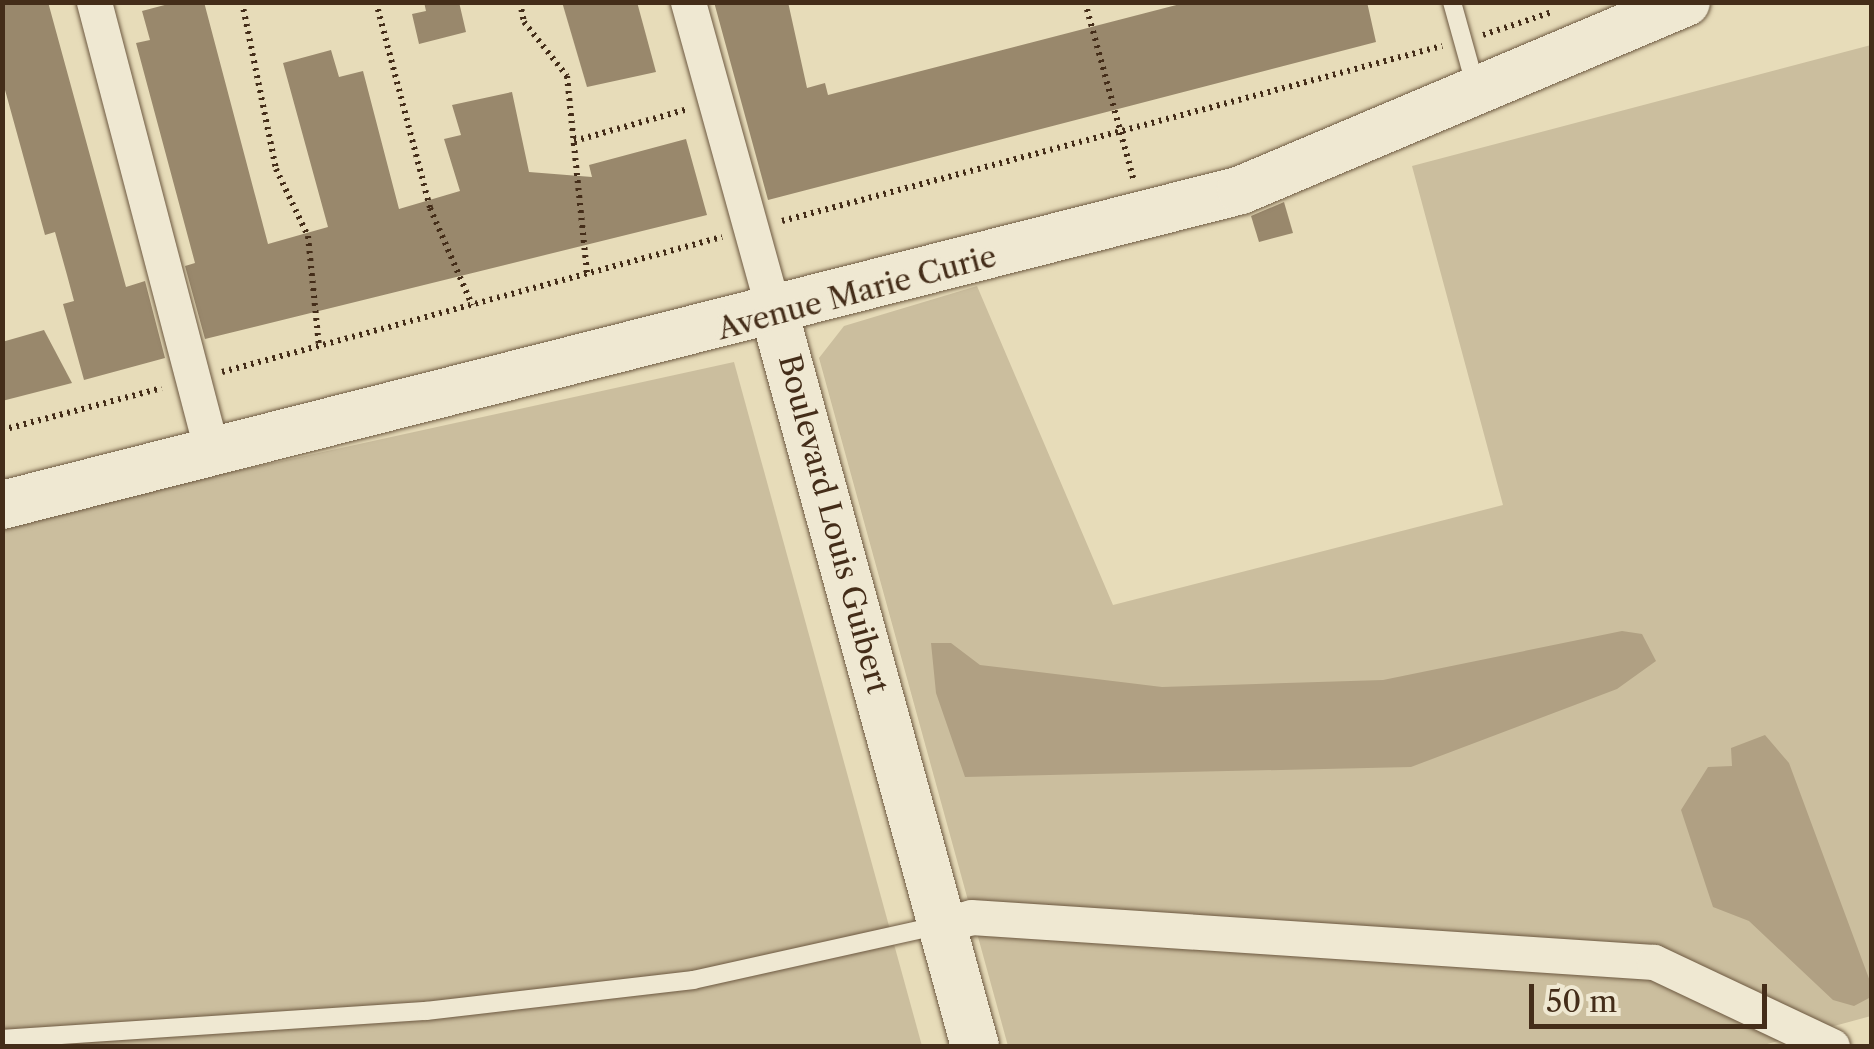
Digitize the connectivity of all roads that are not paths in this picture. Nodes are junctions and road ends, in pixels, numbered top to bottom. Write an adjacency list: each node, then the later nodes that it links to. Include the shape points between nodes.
1 (94, 2): 7 (street)
2 (688, 2): 6 (street, Boulevard Louis Guibert)
3 (1452, 2): 5 (lane)
4 (1686, 2): 5 (main road, Avenue Marie Curie)
5 (1476, 89): 6 (main road, Avenue Marie Curie, via 1241,190)
6 (775, 315): 7 (main road, Avenue Marie Curie); 9 (main road, Boulevard Louis Guibert)
7 (213, 454): 8 (main road, Avenue Marie Curie)
8 (2, 506)
9 (942, 925): 10 (lane, via 693,980 426,1011); 11 (main road, Boulevard Louis Guibert); 12 (street, via 971,918 1654,962)
10 (2, 1039)
11 (975, 1046)
12 (1832, 1046)

